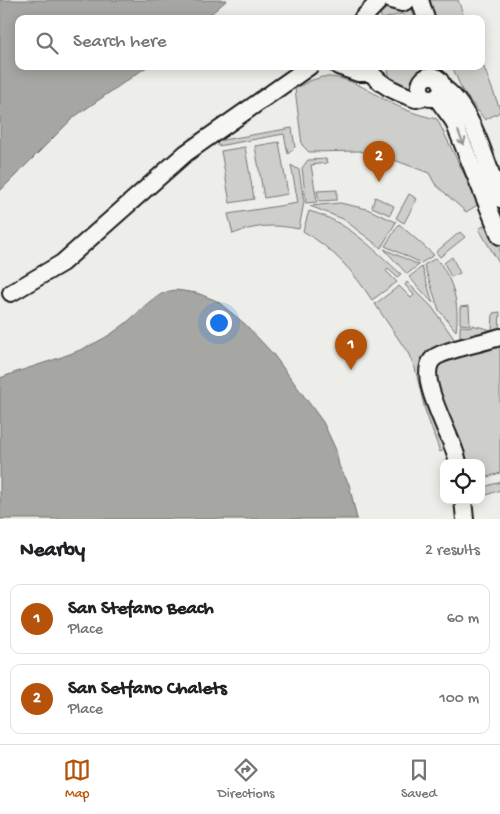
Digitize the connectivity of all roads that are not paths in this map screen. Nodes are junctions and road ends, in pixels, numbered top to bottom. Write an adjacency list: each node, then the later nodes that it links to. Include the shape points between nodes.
1 (380, 0): 5 (street)
2 (391, 0): 3 (street, via 402,3)
3 (408, 0)
4 (420, 0): 6 (street)
5 (366, 15)
6 (425, 15)
7 (304, 70): 14 (street, via 186,153 62,263)
8 (349, 70): 9 (street, via 358,73)
9 (366, 70)
10 (369, 70): 11 (street, via 387,86 419,100)
11 (436, 85): 12 (street, via 456,98 466,112); 13 (street, one-way to 13)
12 (500, 199)
13 (500, 236)
14 (11, 293)
15 (500, 337): 16 (street, via 437,355 428,365 427,375)
16 (457, 459)
17 (463, 504): 18 (street)
18 (465, 519)

